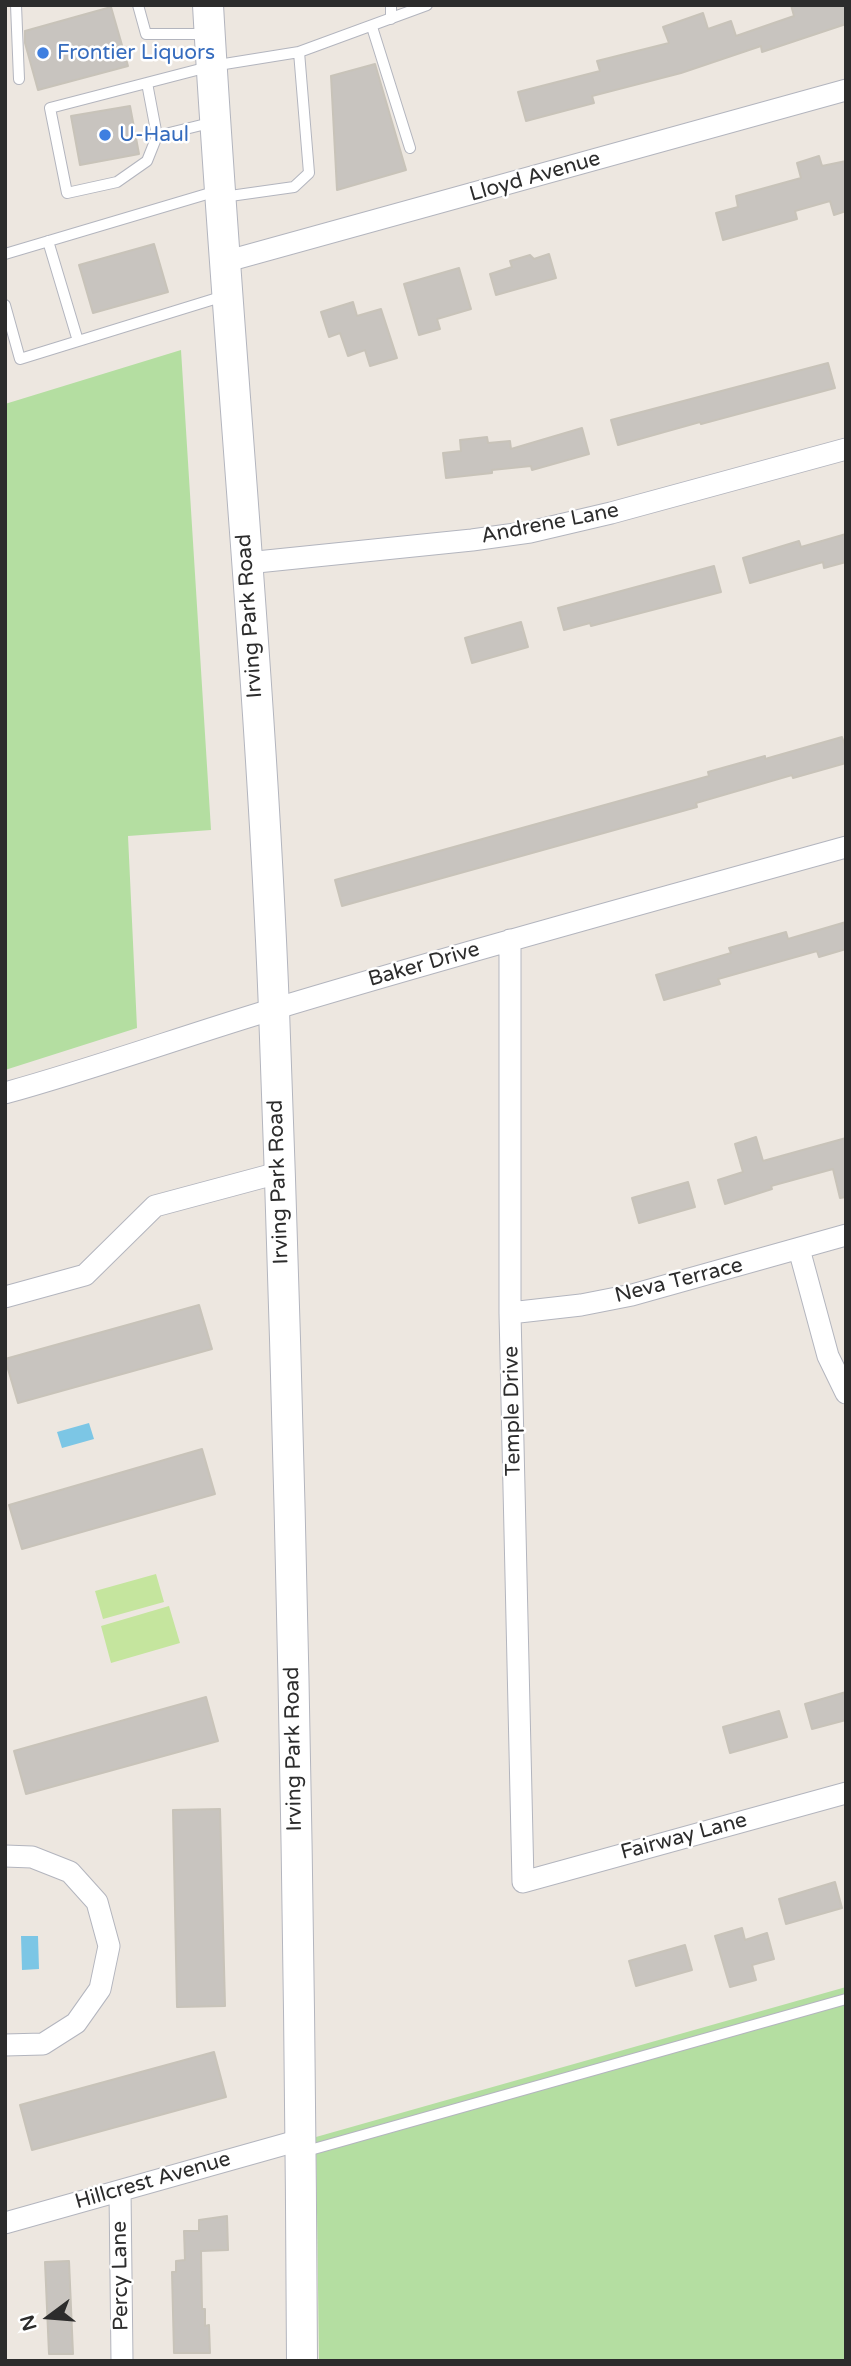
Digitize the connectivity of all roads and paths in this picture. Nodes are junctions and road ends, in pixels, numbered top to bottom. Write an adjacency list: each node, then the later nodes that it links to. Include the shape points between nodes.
1 (16, 5): 10 (lane)
2 (138, 5): 5 (lane, via 146,34)
3 (391, 5): 6 (lane)
4 (427, 5): 6 (lane)
5 (212, 14): 9 (main road, Irving Park Road)
6 (391, 19): 7 (lane)
7 (372, 27): 8 (lane); 15 (lane)
8 (299, 52): 9 (lane); 16 (lane, via 309,173 294,187)
9 (212, 66): 11 (lane); 13 (main road, Irving Park Road)
10 (19, 79)
11 (147, 83): 14 (lane); 14 (lane, via 50,108 67,193 117,182 147,162)
12 (846, 90): 19 (street, Lloyd Avenue)
13 (215, 121): 14 (lane); 16 (main road, Irving Park Road)
14 (157, 136)
15 (410, 148)
16 (220, 194): 17 (lane); 19 (main road, Irving Park Road)
17 (48, 241): 18 (lane); 22 (lane)
18 (5, 254)
19 (224, 262): 20 (main road, Irving Park Road)
20 (226, 295): 22 (lane); 24 (main road, Irving Park Road)
21 (5, 305): 22 (lane, via 20,359)
22 (78, 341)
23 (846, 449): 24 (street, Andrene Lane, via 530,532)
24 (247, 564): 27 (main road, Irving Park Road)
25 (846, 847): 26 (street, Baker Drive)
26 (510, 940): 27 (street, Baker Drive); 33 (street, Temple Drive)
27 (274, 1009): 28 (street, Baker Drive); 29 (main road, Irving Park Road)
28 (5, 1093)
29 (278, 1173): 32 (street, via 155,1206 85,1275); 40 (main road, Irving Park Road, via 286,1339)
30 (846, 1235): 31 (street, Neva Terrace)
31 (799, 1249): 33 (street, Neva Terrace, via 632,1295); 34 (street, via 828,1356)
32 (5, 1297)
33 (510, 1313): 37 (street, Temple Drive)
34 (846, 1393)
35 (846, 1793): 37 (street, Fairway Lane)
36 (5, 1856): 39 (street, via 32,1857 70,1872 97,1902 109,1946 100,1989 76,2023 43,2044)
37 (523, 1882)
38 (846, 1999): 40 (lane)
39 (5, 2045)
40 (301, 2146): 41 (street, Hillcrest Avenue); 44 (main road, Irving Park Road)
41 (120, 2190): 42 (street, Hillcrest Avenue); 43 (street, Percy Lane)
42 (5, 2223)
43 (122, 2361)
44 (302, 2361)

